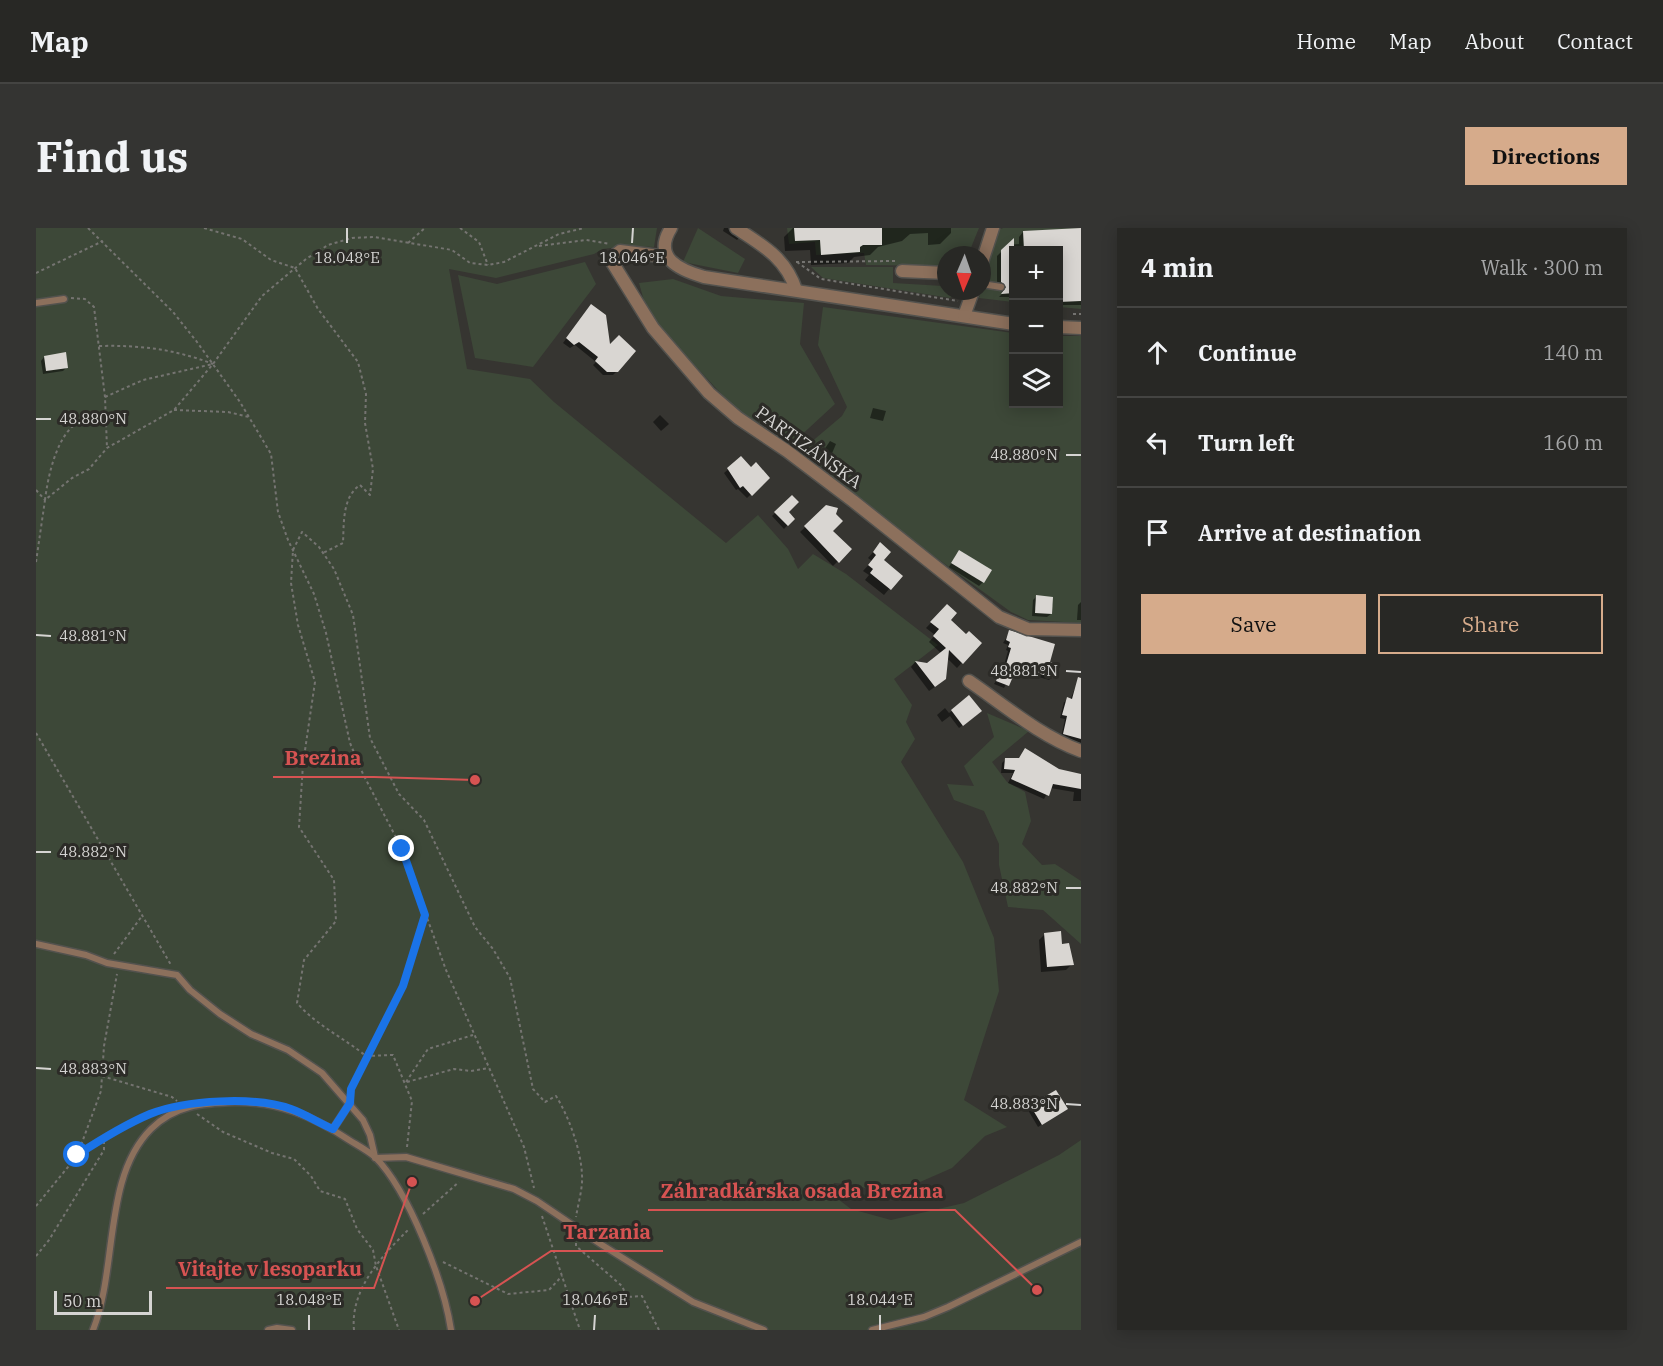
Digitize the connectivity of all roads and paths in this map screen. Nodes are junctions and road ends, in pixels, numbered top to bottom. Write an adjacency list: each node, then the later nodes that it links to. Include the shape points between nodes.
1 (88, 228): 9 (path)
2 (204, 228): 18 (path, via 242,239 271,260)
3 (425, 228): 10 (path)
4 (460, 228): 17 (path, via 479,242)
5 (584, 228): 11 (path, via 559,234)
6 (671, 228): 15 (street, via 665,246)
7 (993, 228): 12 (street)
8 (739, 229): 24 (street, via 775,254 791,274)
9 (103, 241): 20 (path); 34 (path, via 173,312)
10 (408, 243): 17 (path, via 452,250 470,263); 18 (path, via 375,237 352,238 328,245)
11 (536, 246): 13 (path, via 586,240 617,245); 17 (path, via 504,262)
12 (987, 246)
13 (620, 251): 15 (street); 45 (street, PARTIZÁNSKA, via 614,256 614,267 653,328 709,393 738,418 795,457 999,617 1028,629)
14 (788, 256): 16 (path)
15 (668, 257): 24 (street, via 683,271 704,277)
16 (796, 262): 19 (path, via 895,261); 25 (path, via 820,279)
17 (488, 265)
18 (295, 268): 34 (path, via 243,320); 43 (path, via 318,309 358,362 366,394 365,423 373,469 370,495 360,485 355,488 345,508 343,543)
19 (902, 271): 21 (street)
20 (36, 273)
21 (937, 273)
22 (991, 285): 23 (lane)
23 (1001, 286)
24 (796, 290): 29 (street)
25 (937, 293)
26 (64, 299): 28 (lane); 33 (path, via 85,299 94,307)
27 (970, 300): 29 (street)
28 (36, 303)
29 (964, 316): 30 (street)
30 (1009, 323)
31 (1063, 327): 32 (street)
32 (1081, 328)
33 (99, 346): 34 (path, via 137,345 169,350); 35 (path)
34 (213, 364): 35 (path, via 143,380); 36 (path); 38 (path)
35 (105, 397): 37 (path)
36 (174, 410): 38 (path, via 228,412); 39 (path)
37 (105, 413): 39 (path); 41 (path, via 73,426 54,455)
38 (249, 417): 42 (path, via 271,454 278,512)
39 (107, 448): 41 (path, via 89,470)
40 (36, 490): 41 (path)
41 (45, 500): 44 (path)
42 (292, 550): 43 (path, via 302,532); 49 (path, via 314,594 326,633 351,743 402,849); 56 (path, via 291,583 297,625 315,682 299,828 334,880 336,921 304,960 297,1003 307,1015)
43 (323, 553): 72 (path, via 353,615 370,738 399,794 424,820 475,927 510,978 533,1089 545,1101 556,1096 561,1105 583,1176)
44 (36, 562)
45 (1081, 630)
46 (969, 681): 48 (street, via 1042,731)
47 (36, 733): 50 (path)
48 (1081, 751)
49 (425, 915): 55 (path); 56 (path, via 403,986)
50 (142, 916): 52 (path); 54 (path)
51 (36, 944): 52 (lane)
52 (107, 963): 53 (lane)
53 (119, 965): 54 (lane); 58 (path)
54 (177, 975): 60 (lane, via 220,1014 322,1073)
55 (474, 1035): 57 (path); 59 (path, via 428,1049)
56 (366, 1056): 59 (path, via 393,1055); 60 (path, via 351,1089)
57 (489, 1068): 59 (path, via 454,1069); 69 (path, via 524,1147)
58 (102, 1076): 61 (path, via 172,1097); 65 (path, via 101,1091)
59 (406, 1082): 66 (path, via 412,1101)
60 (350, 1103): 63 (lane); 67 (lane, via 370,1135)
61 (184, 1106): 63 (lane, via 252,1102 290,1108); 76 (path, via 223,1132 272,1154 294,1159 320,1191 345,1199 357,1229 373,1250); 78 (lane, via 152,1128 125,1167)
62 (157, 1112): 64 (path)
63 (333, 1129): 67 (lane)
64 (104, 1138): 65 (path); 74 (path, via 104,1150)
65 (77, 1155): 70 (path)
66 (406, 1157): 67 (lane); 68 (lane)
67 (375, 1158): 71 (lane)
68 (470, 1175): 69 (lane); 71 (path, via 448,1189)
69 (537, 1201): 72 (lane); 77 (path)
70 (36, 1206)
71 (415, 1223): 75 (lane); 76 (path)
72 (575, 1227): 85 (path, via 576,1246 622,1286 627,1297 642,1296); 86 (lane, via 693,1302)
73 (1081, 1242): 87 (lane, via 948,1307)
74 (36, 1256)
75 (430, 1256): 77 (path, via 508,1294 549,1290); 83 (lane)
76 (375, 1266): 81 (path, via 354,1306); 82 (path)
77 (562, 1276): 84 (path)
78 (93, 1330)
79 (268, 1330): 80 (lane)
80 (292, 1330)
81 (354, 1330)
82 (399, 1330)
83 (451, 1330)
84 (580, 1330)
85 (659, 1330)
86 (764, 1330)
87 (873, 1330)

